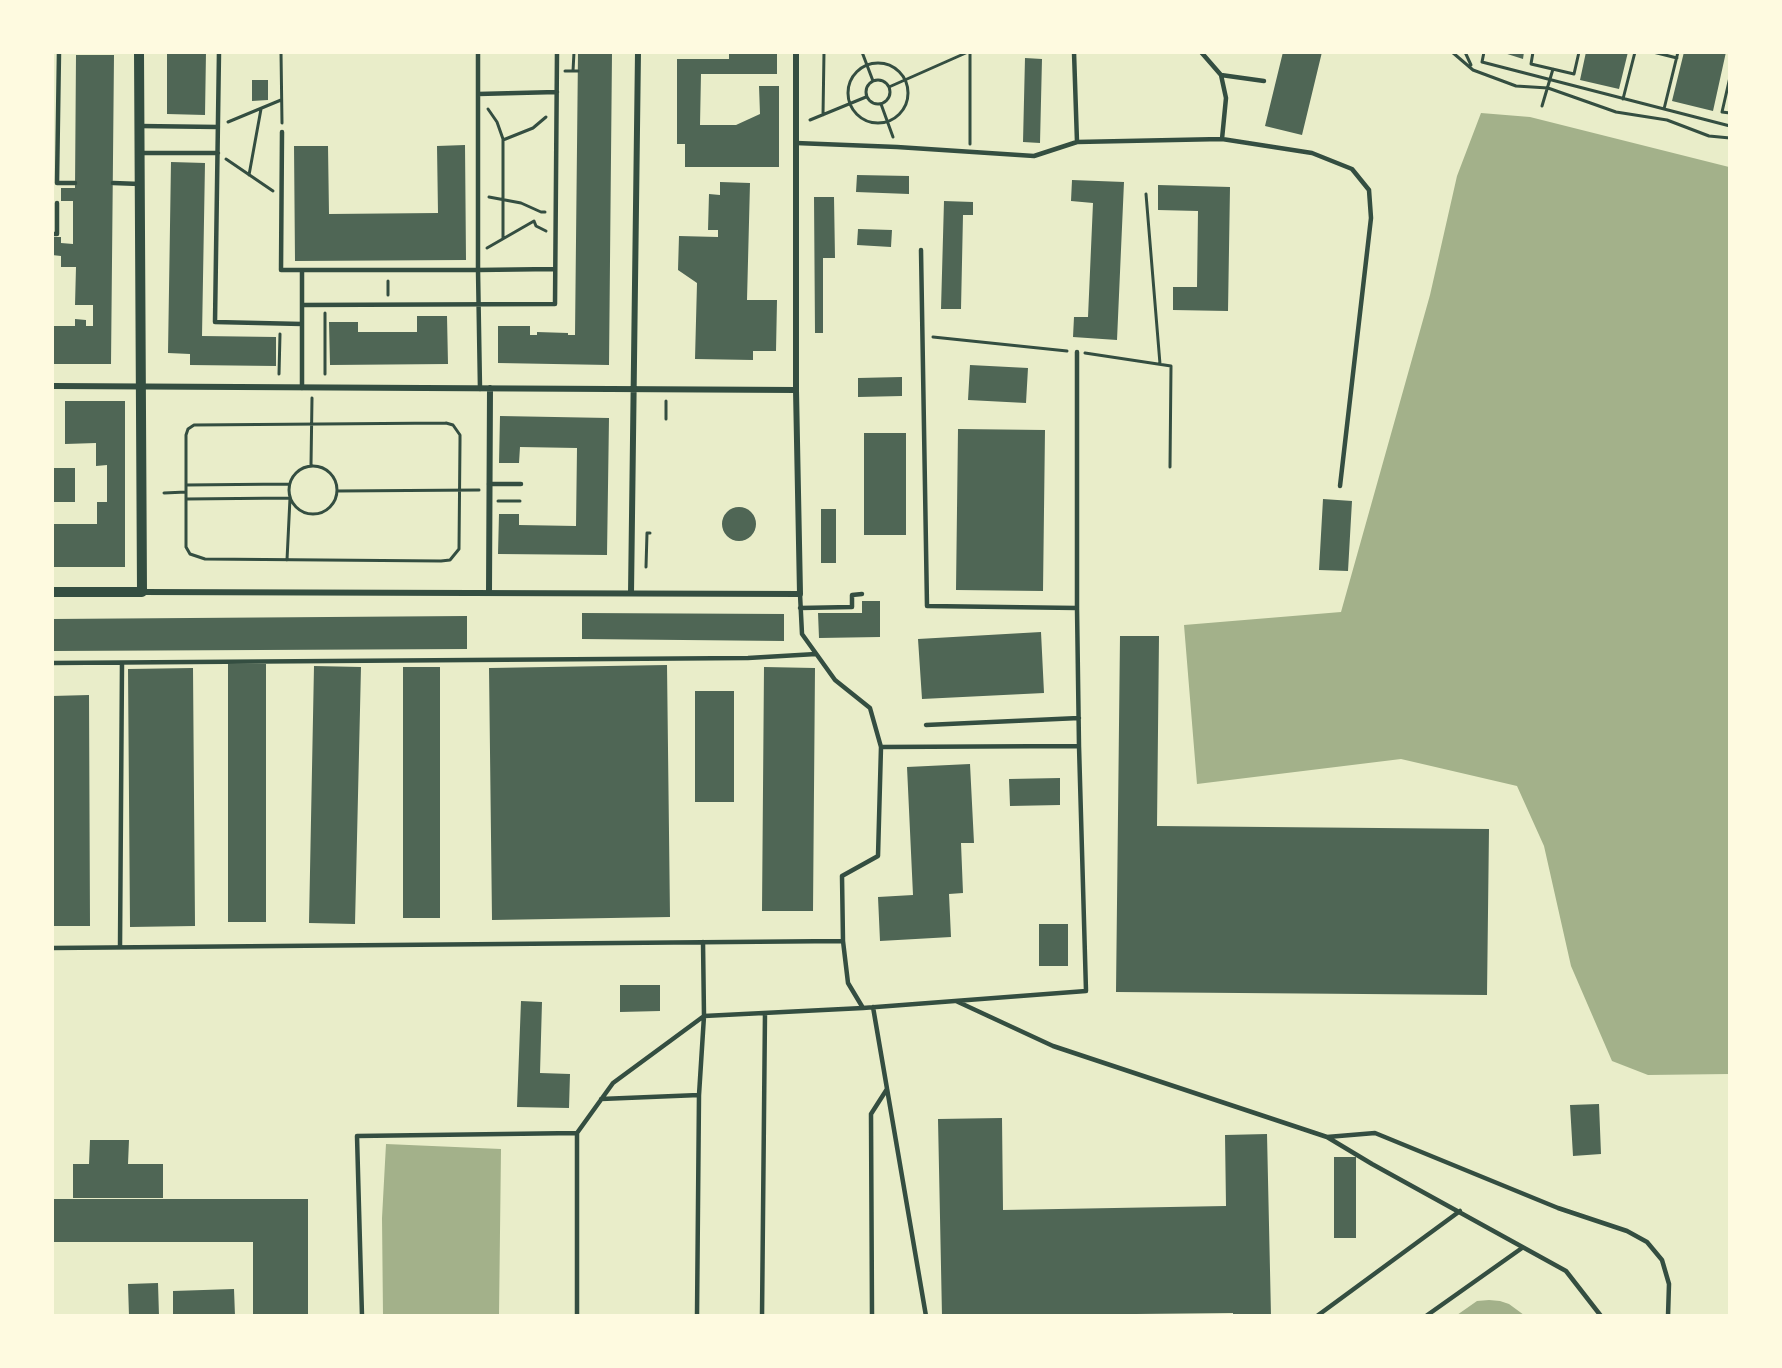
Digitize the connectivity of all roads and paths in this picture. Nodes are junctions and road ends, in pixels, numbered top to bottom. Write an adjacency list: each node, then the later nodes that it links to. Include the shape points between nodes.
1 (59, 52): 61 (lane)
2 (139, 52): 51 (street)
3 (219, 52): 53 (lane)
4 (281, 52): 40 (path)
5 (478, 52): 37 (lane)
6 (557, 52): 36 (lane)
7 (574, 52): 27 (path)
8 (638, 52): 98 (street)
9 (796, 52): 59 (street)
10 (824, 52): 48 (path)
11 (862, 52): 24 (path)
12 (969, 52): 30 (path); 60 (path)
13 (1074, 52): 58 (lane)
14 (1201, 52): 28 (lane)
15 (1452, 52): 26 (path)
16 (1465, 52): 26 (path)
17 (1484, 52): 31 (path, via 1482,62)
18 (1533, 52): 25 (path, via 1531,64)
19 (1579, 52): 25 (path, via 1574,74)
20 (1635, 52): 39 (path)
21 (1653, 52): 23 (path)
22 (1678, 52): 23 (path)
23 (1677, 58): 46 (path)
24 (867, 64): 30 (path, via 886,64); 32 (path); 41 (path, via 852,77)
25 (1553, 69): 31 (path)
26 (1473, 70): 35 (path, via 1516,86)
27 (573, 71)
28 (1221, 75): 33 (lane); 56 (lane, via 1226,98)
29 (1730, 77): 47 (path, via 1722,112)
30 (906, 80): 34 (path); 50 (path, via 907,103 903,111)
31 (1550, 80): 35 (path); 39 (path)
32 (873, 81): 34 (path, via 883,81); 38 (path, via 866,89)
33 (1264, 81)
34 (889, 87): 42 (path, via 889,99)
35 (1548, 88): 43 (path); 55 (path, via 1616,112 1667,120 1710,136)
36 (557, 92): 37 (lane); 45 (lane)
37 (478, 94): 57 (path, via 497,122); 69 (lane)
38 (866, 97): 41 (path); 42 (path)
39 (1623, 99): 46 (path)
40 (282, 100): 44 (path); 54 (path)
41 (849, 104): 48 (path); 50 (path, via 868,122)
42 (881, 105): 50 (path)
43 (1542, 106)
44 (261, 108): 53 (path); 64 (path)
45 (556, 108): 57 (path, via 533,128); 73 (lane)
46 (1664, 109): 52 (path)
47 (1730, 113)
48 (823, 115): 49 (path)
49 (810, 120)
50 (887, 122)
51 (140, 126): 53 (lane); 62 (street)
52 (1730, 126)
53 (218, 127): 63 (lane)
54 (282, 132): 70 (lane)
55 (1730, 138)
56 (1222, 139): 58 (lane); 109 (lane, via 1312,153 1352,169 1369,190 1371,218)
57 (503, 140): 71 (path)
58 (1077, 142): 60 (lane, via 1034,156)
59 (796, 143): 60 (lane); 99 (street)
60 (970, 152)
61 (55, 153): 65 (lane, via 57,183)
62 (140, 153): 63 (lane); 67 (street)
63 (218, 153): 64 (path); 87 (lane, via 215,322)
64 (249, 175): 70 (path)
65 (75, 183)
66 (113, 183): 67 (lane)
67 (140, 184): 94 (street)
68 (1146, 194): 90 (path)
69 (478, 196): 71 (path); 78 (lane)
70 (281, 197): 80 (lane, via 281,270)
71 (503, 199): 73 (path, via 541,212); 76 (path)
72 (57, 203): 74 (lane, via 57,234)
73 (555, 212): 75 (lane)
74 (52, 234)
75 (555, 236): 76 (path, via 534,221); 79 (lane)
76 (503, 238): 78 (path)
77 (921, 250): 129 (lane, via 927,606)
78 (478, 253): 81 (lane)
79 (554, 269): 81 (lane); 86 (lane, via 555,304)
80 (302, 270): 81 (lane); 84 (lane)
81 (478, 270): 86 (lane)
82 (388, 273): 83 (path)
83 (388, 301)
84 (302, 304): 85 (lane); 88 (lane)
85 (325, 304): 86 (lane); 92 (path)
86 (478, 305): 96 (lane)
87 (280, 324): 88 (lane); 91 (path)
88 (302, 324): 95 (lane)
89 (1077, 352): 129 (lane)
90 (1160, 364)
91 (279, 374)
92 (325, 374)
93 (52, 386): 94 (street)
94 (141, 387): 95 (street); 123 (street)
95 (302, 388): 96 (street)
96 (480, 388): 97 (street)
97 (490, 388): 98 (street); 107 (street)
98 (634, 389): 99 (street); 125 (street)
99 (796, 390): 126 (street)
100 (312, 398): 103 (path)
101 (666, 401): 102 (path)
102 (666, 418)
103 (311, 424): 104 (path); 105 (path, via 194,425 186,435); 110 (path, via 453,425 460,435)
104 (311, 466): 106 (path, via 298,471); 112 (path, via 329,471)
105 (186, 484): 106 (path); 113 (path)
106 (289, 484): 115 (path)
107 (489, 484): 108 (lane); 117 (street)
108 (521, 484)
109 (1340, 486)
110 (460, 490): 111 (path); 112 (path); 120 (path, via 459,549 450,560)
111 (480, 490)
112 (337, 491): 115 (path, via 329,508 315,514 300,511)
113 (186, 492): 114 (path); 116 (path)
114 (164, 493)
115 (290, 498): 116 (path); 120 (path)
116 (186, 499): 120 (path, via 186,547 190,554 205,559)
117 (489, 501): 118 (path); 124 (street)
118 (520, 501)
119 (650, 533): 121 (path)
120 (287, 560)
121 (646, 567)
122 (52, 592): 123 (street)
123 (142, 592): 124 (street)
124 (489, 593): 125 (street)
125 (631, 594): 126 (street)
126 (800, 594): 128 (lane)
127 (862, 594): 128 (lane, via 852,595 852,607)
128 (800, 608): 130 (lane, via 802,633)
129 (1077, 608): 133 (lane)
130 (816, 654): 132 (lane, via 748,658); 136 (lane, via 835,680 870,708)
131 (52, 663): 132 (lane)
132 (122, 663): 139 (lane)
133 (1078, 718): 134 (lane); 135 (lane)
134 (926, 725)
135 (1079, 746): 136 (lane); 141 (lane, via 1086,991)
136 (881, 747): 137 (lane, via 878,855 842,876)
137 (843, 941): 138 (lane); 143 (lane, via 848,983)
138 (703, 942): 139 (lane); 145 (lane)
139 (120, 947): 140 (lane)
140 (52, 948)
141 (956, 1001): 142 (lane); 150 (lane, via 1053,1046)
142 (873, 1007): 143 (lane); 146 (lane)
143 (863, 1008): 144 (lane)
144 (765, 1013): 145 (lane); 156 (lane)
145 (704, 1016): 147 (lane); 148 (lane, via 613,1083)
146 (887, 1088): 157 (lane, via 871,1114); 158 (lane)
147 (699, 1095): 148 (lane); 155 (lane)
148 (601, 1099): 149 (lane)
149 (577, 1133): 153 (lane, via 357,1136); 154 (lane)
150 (1328, 1137): 151 (lane); 162 (lane, via 1375,1133 1558,1208 1627,1231 1647,1242 1662,1260 1669,1284)
151 (1460, 1211): 152 (lane); 159 (lane)
152 (1522, 1248): 160 (lane); 161 (lane, via 1566,1270)
153 (362, 1316)
154 (577, 1316)
155 (697, 1316)
156 (762, 1316)
157 (872, 1316)
158 (926, 1316)
159 (1317, 1316)
160 (1426, 1316)
161 (1601, 1316)
162 (1668, 1316)

